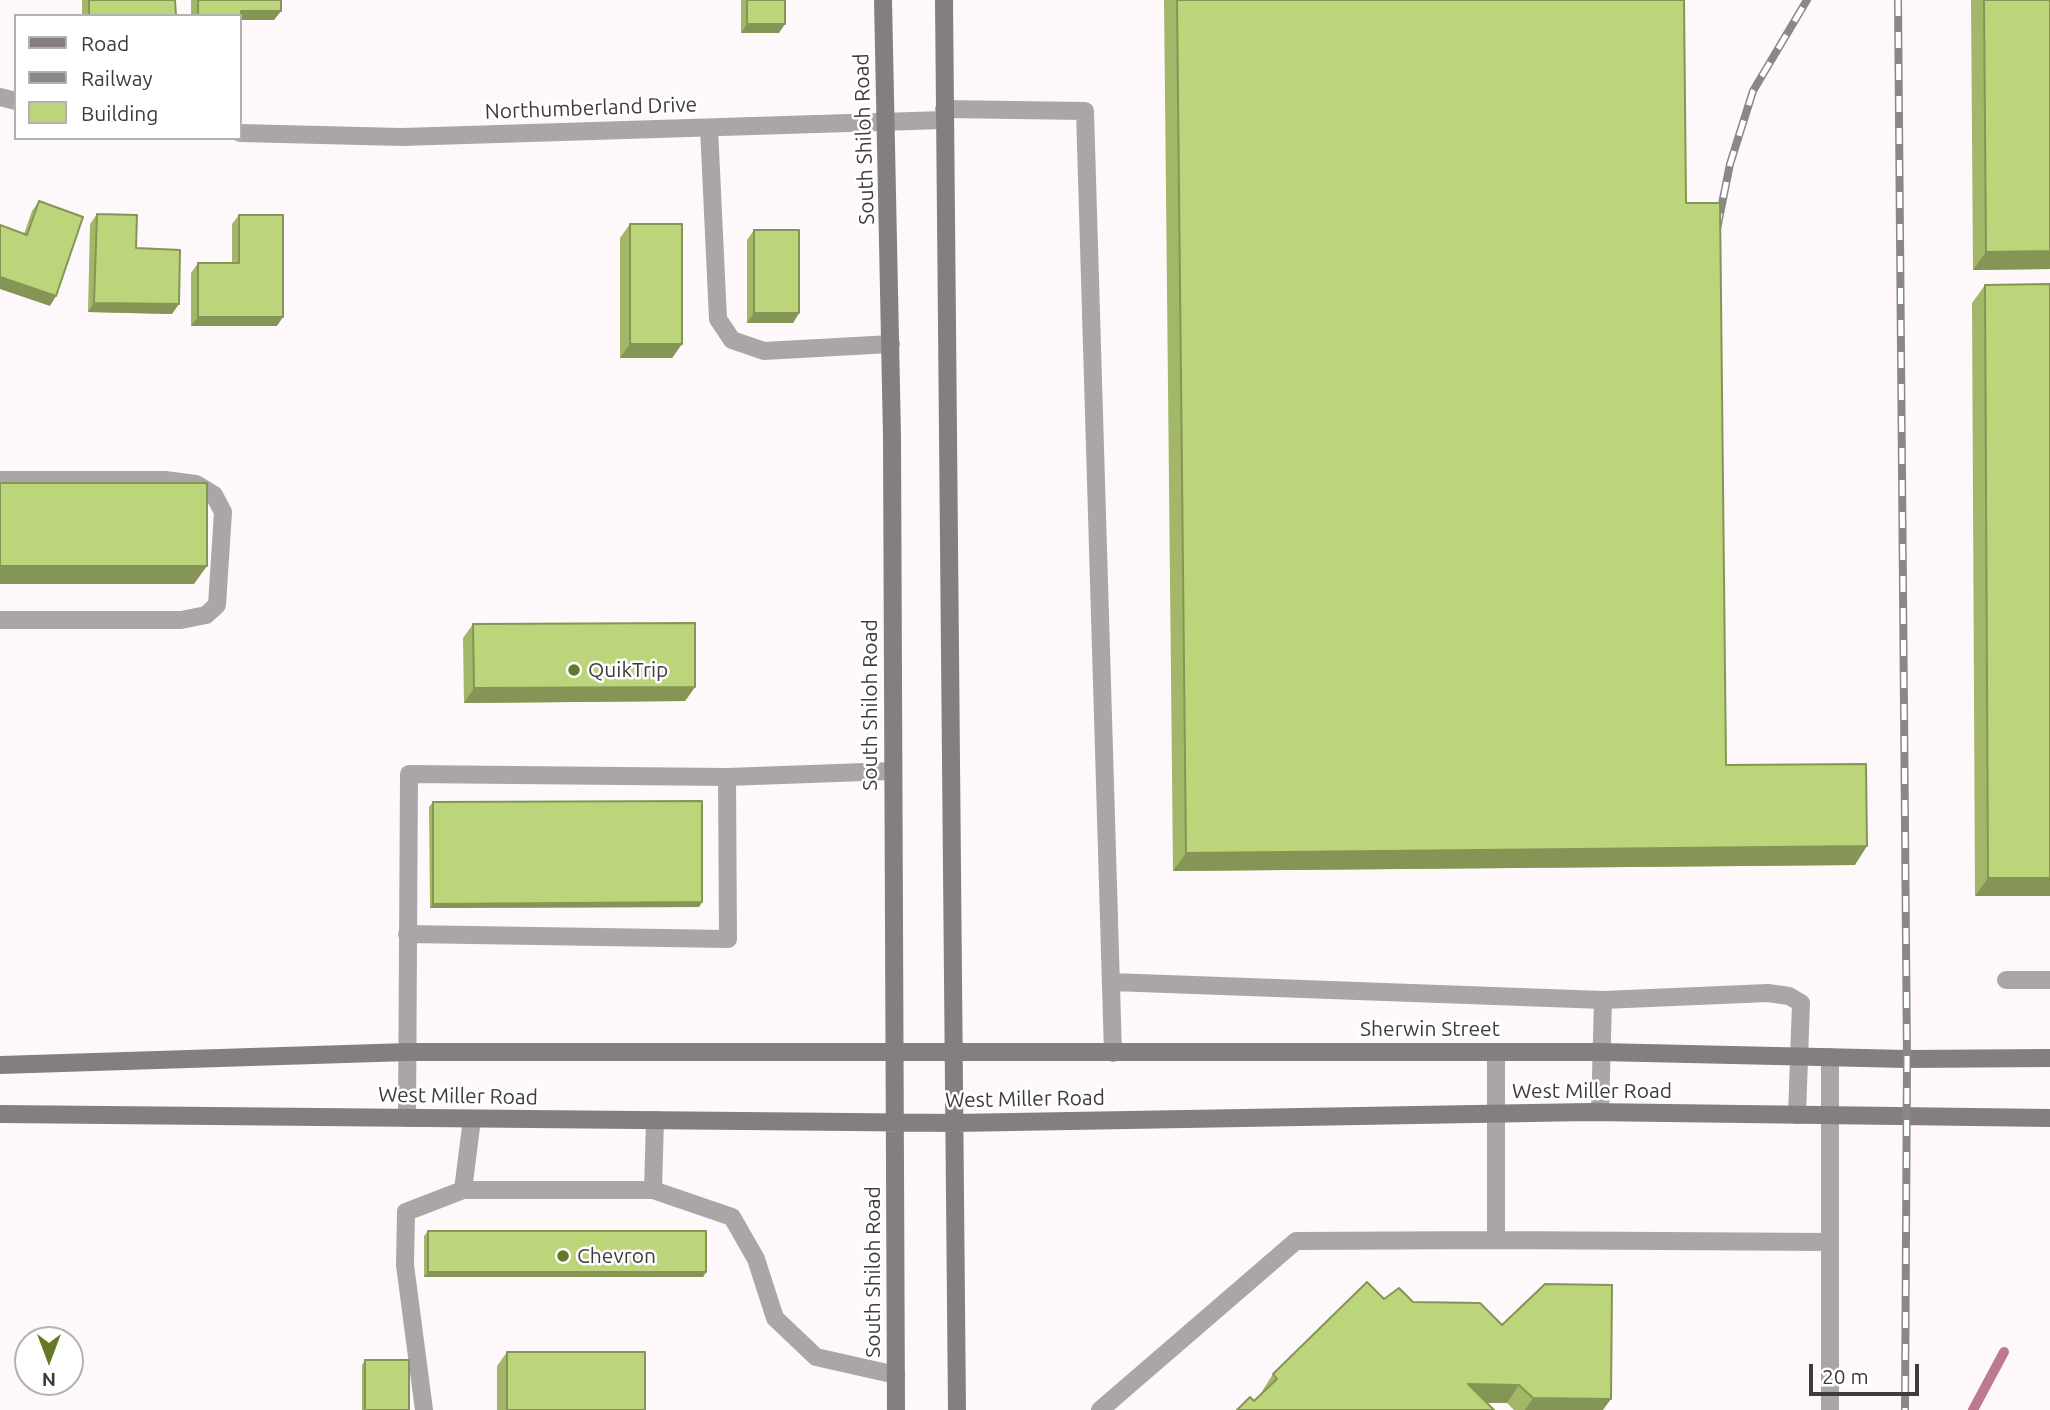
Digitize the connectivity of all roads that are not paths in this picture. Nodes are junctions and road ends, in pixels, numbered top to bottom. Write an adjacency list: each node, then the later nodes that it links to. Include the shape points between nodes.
1 (883, 0): 4 (main road, South Shiloh Road)
2 (944, 0): 3 (main road)
3 (944, 115): 4 (street, Northumberland Drive); 15 (street, Northumberland Drive, via 1085,111); 22 (main road)
4 (886, 122): 5 (street, Northumberland Drive); 7 (main road, South Shiloh Road)
5 (709, 128): 6 (street, Northumberland Drive, via 402,137); 7 (street, via 718,319 732,340 764,351)
6 (242, 133)
7 (891, 344): 10 (main road, South Shiloh Road)
8 (0, 480): 9 (street, via 197,484 214,495 223,512 217,605 206,615 181,620)
9 (0, 620)
10 (892, 771): 11 (street); 21 (main road, South Shiloh Road)
11 (727, 777): 12 (street, via 409,774); 12 (street, via 728,939)
12 (407, 934): 17 (street)
13 (2006, 980): 14 (street)
14 (2050, 980)
15 (1112, 982): 16 (street); 20 (street)
16 (1603, 1000): 19 (street); 23 (street, via 1789,996 1801,1003)
17 (408, 1052): 21 (main road, West Miller Road); 26 (main road, West Miller Road); 32 (street)
18 (1496, 1052): 19 (main road, Sherwin Street); 20 (main road, Sherwin Street); 29 (street)
19 (1601, 1052): 23 (main road, Sherwin Street); 27 (street)
20 (1113, 1053): 22 (main road, Sherwin Street)
21 (893, 1054): 22 (main road, West Miller Road); 36 (main road, South Shiloh Road)
22 (953, 1054): 37 (main road)
23 (1800, 1056): 24 (main road, Sherwin Street); 30 (street)
24 (1830, 1057): 25 (main road, Sherwin Street); 31 (street)
25 (2050, 1058)
26 (0, 1065)
27 (1600, 1112): 29 (main road, West Miller Road); 30 (main road, West Miller Road)
28 (0, 1114): 32 (main road, West Miller Road)
29 (1497, 1114): 37 (main road, West Miller Road); 40 (street)
30 (1797, 1115): 31 (main road, West Miller Road)
31 (1829, 1115): 33 (main road, West Miller Road); 41 (street)
32 (407, 1118): 34 (main road, West Miller Road)
33 (2050, 1118)
34 (472, 1119): 35 (main road, West Miller Road); 38 (street)
35 (655, 1120): 36 (main road, West Miller Road); 39 (street)
36 (896, 1122): 37 (main road, West Miller Road); 42 (main road, South Shiloh Road)
37 (955, 1123): 45 (main road)
38 (463, 1190): 39 (street); 43 (street, via 406,1212 405,1265)
39 (653, 1190): 42 (street, via 732,1217 756,1259 775,1318 816,1357)
40 (1496, 1240): 41 (street); 46 (street, via 1296,1241)
41 (1829, 1242): 47 (street)
42 (896, 1375): 44 (main road, South Shiloh Road)
43 (424, 1410)
44 (896, 1410)
45 (957, 1410)
46 (1100, 1410)
47 (1830, 1410)

